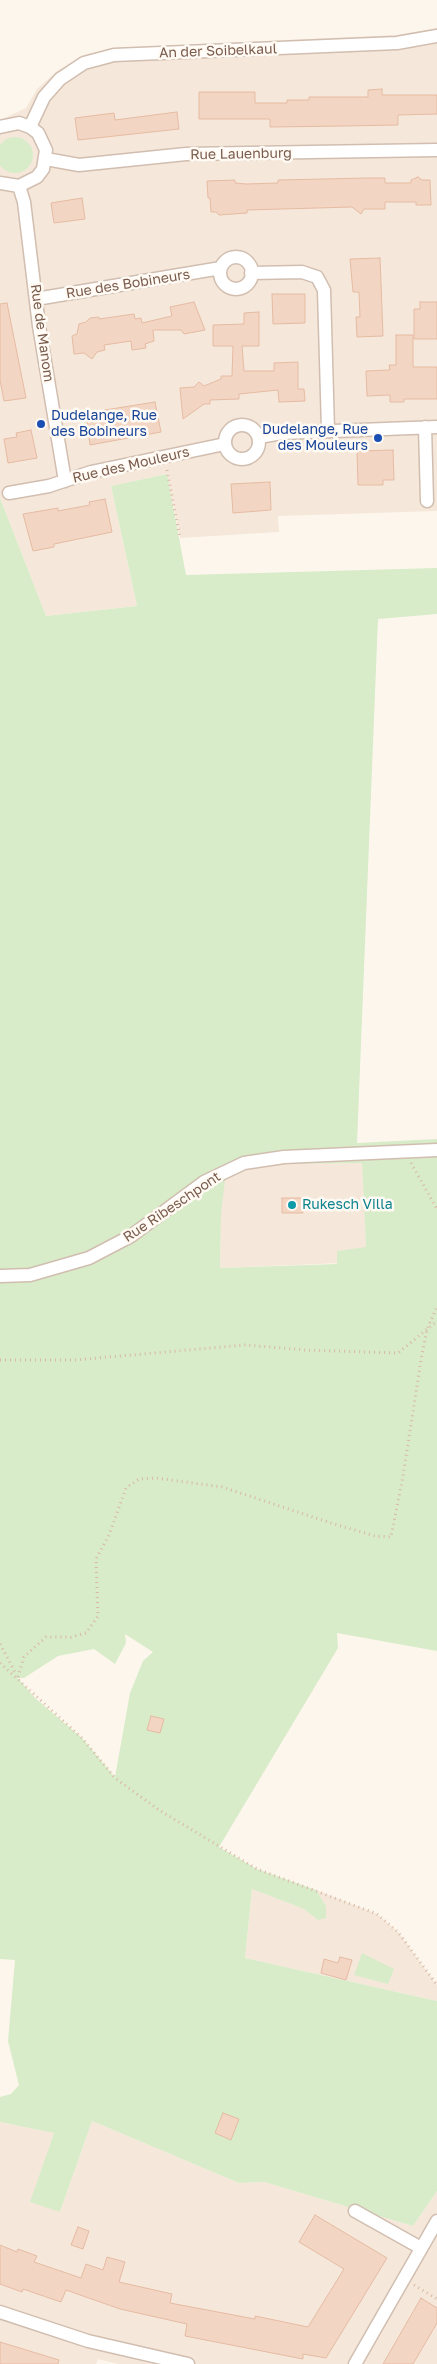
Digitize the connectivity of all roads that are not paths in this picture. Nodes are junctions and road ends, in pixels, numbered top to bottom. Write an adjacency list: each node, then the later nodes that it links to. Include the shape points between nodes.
1 (437, 36): 3 (street, An der Soibelkaul, via 397,43 114,55 84,63 60,79 44,97)
2 (0, 127): 3 (street, via 19,123)
3 (30, 127): 5 (street, via 43,141)
4 (437, 150): 5 (street, Rue Lauenburg, via 186,154 79,166)
5 (46, 160): 7 (street, via 37,177)
6 (0, 183): 7 (street)
7 (19, 186): 10 (street, Rue de Manom)
8 (221, 268): 9 (street, Rue des Bobineurs, via 228,260 238,258 248,263); 9 (street, via 221,279 233,289 248,284); 10 (street, Rue des Bobineurs)
9 (251, 273): 12 (street, via 302,272 317,277 324,290)
10 (36, 299): 15 (street, Rue de Manom)
11 (431, 427): 12 (street); 17 (street)
12 (328, 430): 13 (street)
13 (259, 437): 14 (street, via 251,427 239,424 228,431); 14 (street, via 257,451 245,459 232,456)
14 (225, 444): 15 (street, Rue des Mouleurs, via 90,472)
15 (65, 481): 16 (street, Rue des Mouleurs)
16 (9, 493)
17 (427, 501)
18 (437, 1150): 19 (street, Rue Ribeschpont, via 284,1157 244,1163 204,1182 131,1236 89,1258 30,1275)
19 (0, 1276)
20 (355, 2211): 22 (street)
21 (437, 2221): 22 (street)
22 (422, 2248): 25 (street)
23 (0, 2312): 24 (street, via 88,2340)
24 (188, 2364)
25 (355, 2364)

